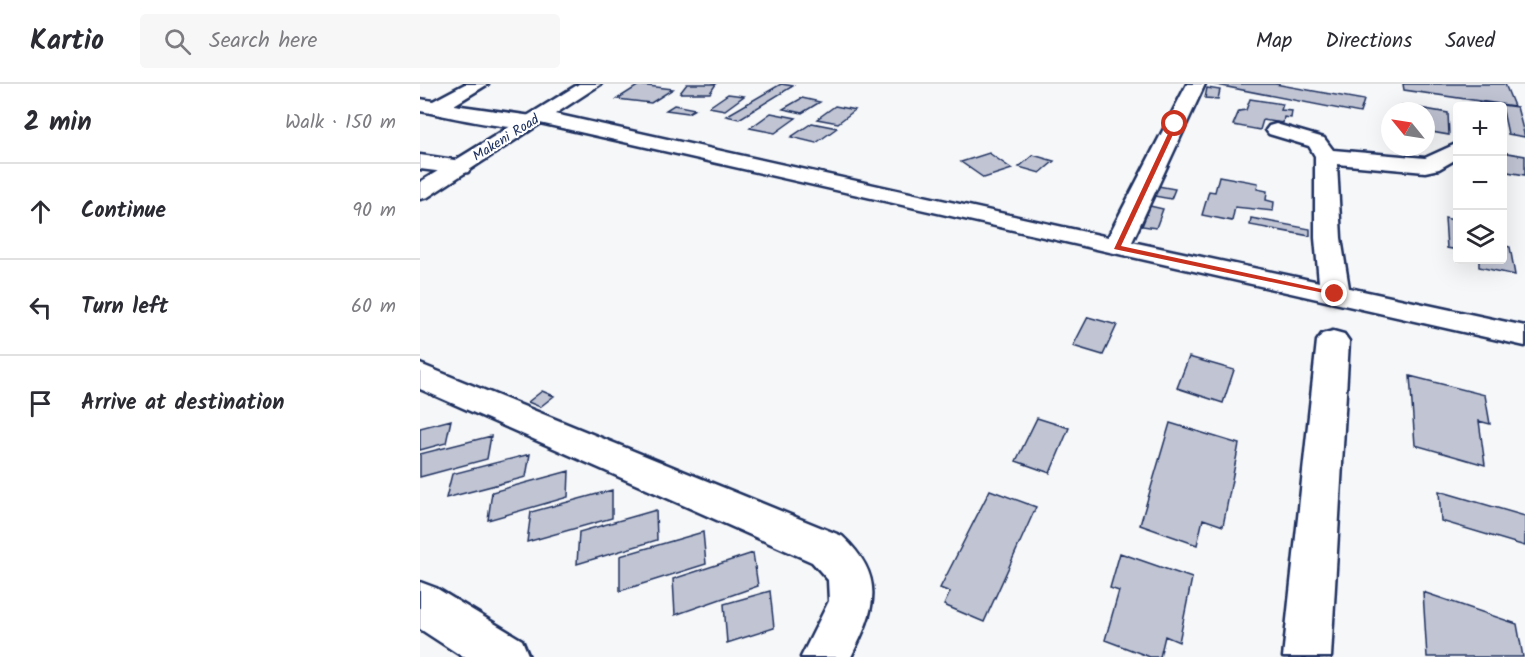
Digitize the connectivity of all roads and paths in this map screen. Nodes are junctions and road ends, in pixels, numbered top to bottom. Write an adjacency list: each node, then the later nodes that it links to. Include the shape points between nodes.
1 (479, 84): 4 (street)
2 (592, 84): 5 (street, Makeni Road)
3 (1196, 84): 12 (street)
4 (427, 107): 5 (street, via 502,120)
5 (536, 119): 10 (street, Makeni Road); 12 (street)
6 (1276, 130): 8 (street, via 1317,142)
7 (1453, 151): 8 (street, via 1425,165)
8 (1326, 156): 13 (street, via 1328,238)
9 (420, 162): 10 (street)
10 (460, 167): 11 (street, Makeni Road)
11 (420, 192)
12 (1116, 247): 13 (street)
13 (1335, 294): 14 (street)
14 (1525, 336)
15 (1333, 341): 20 (street)
16 (420, 376): 19 (street, via 827,549 843,562 852,592 850,612)
17 (420, 603): 18 (street)
18 (505, 657)
19 (825, 657)
20 (1307, 657)

